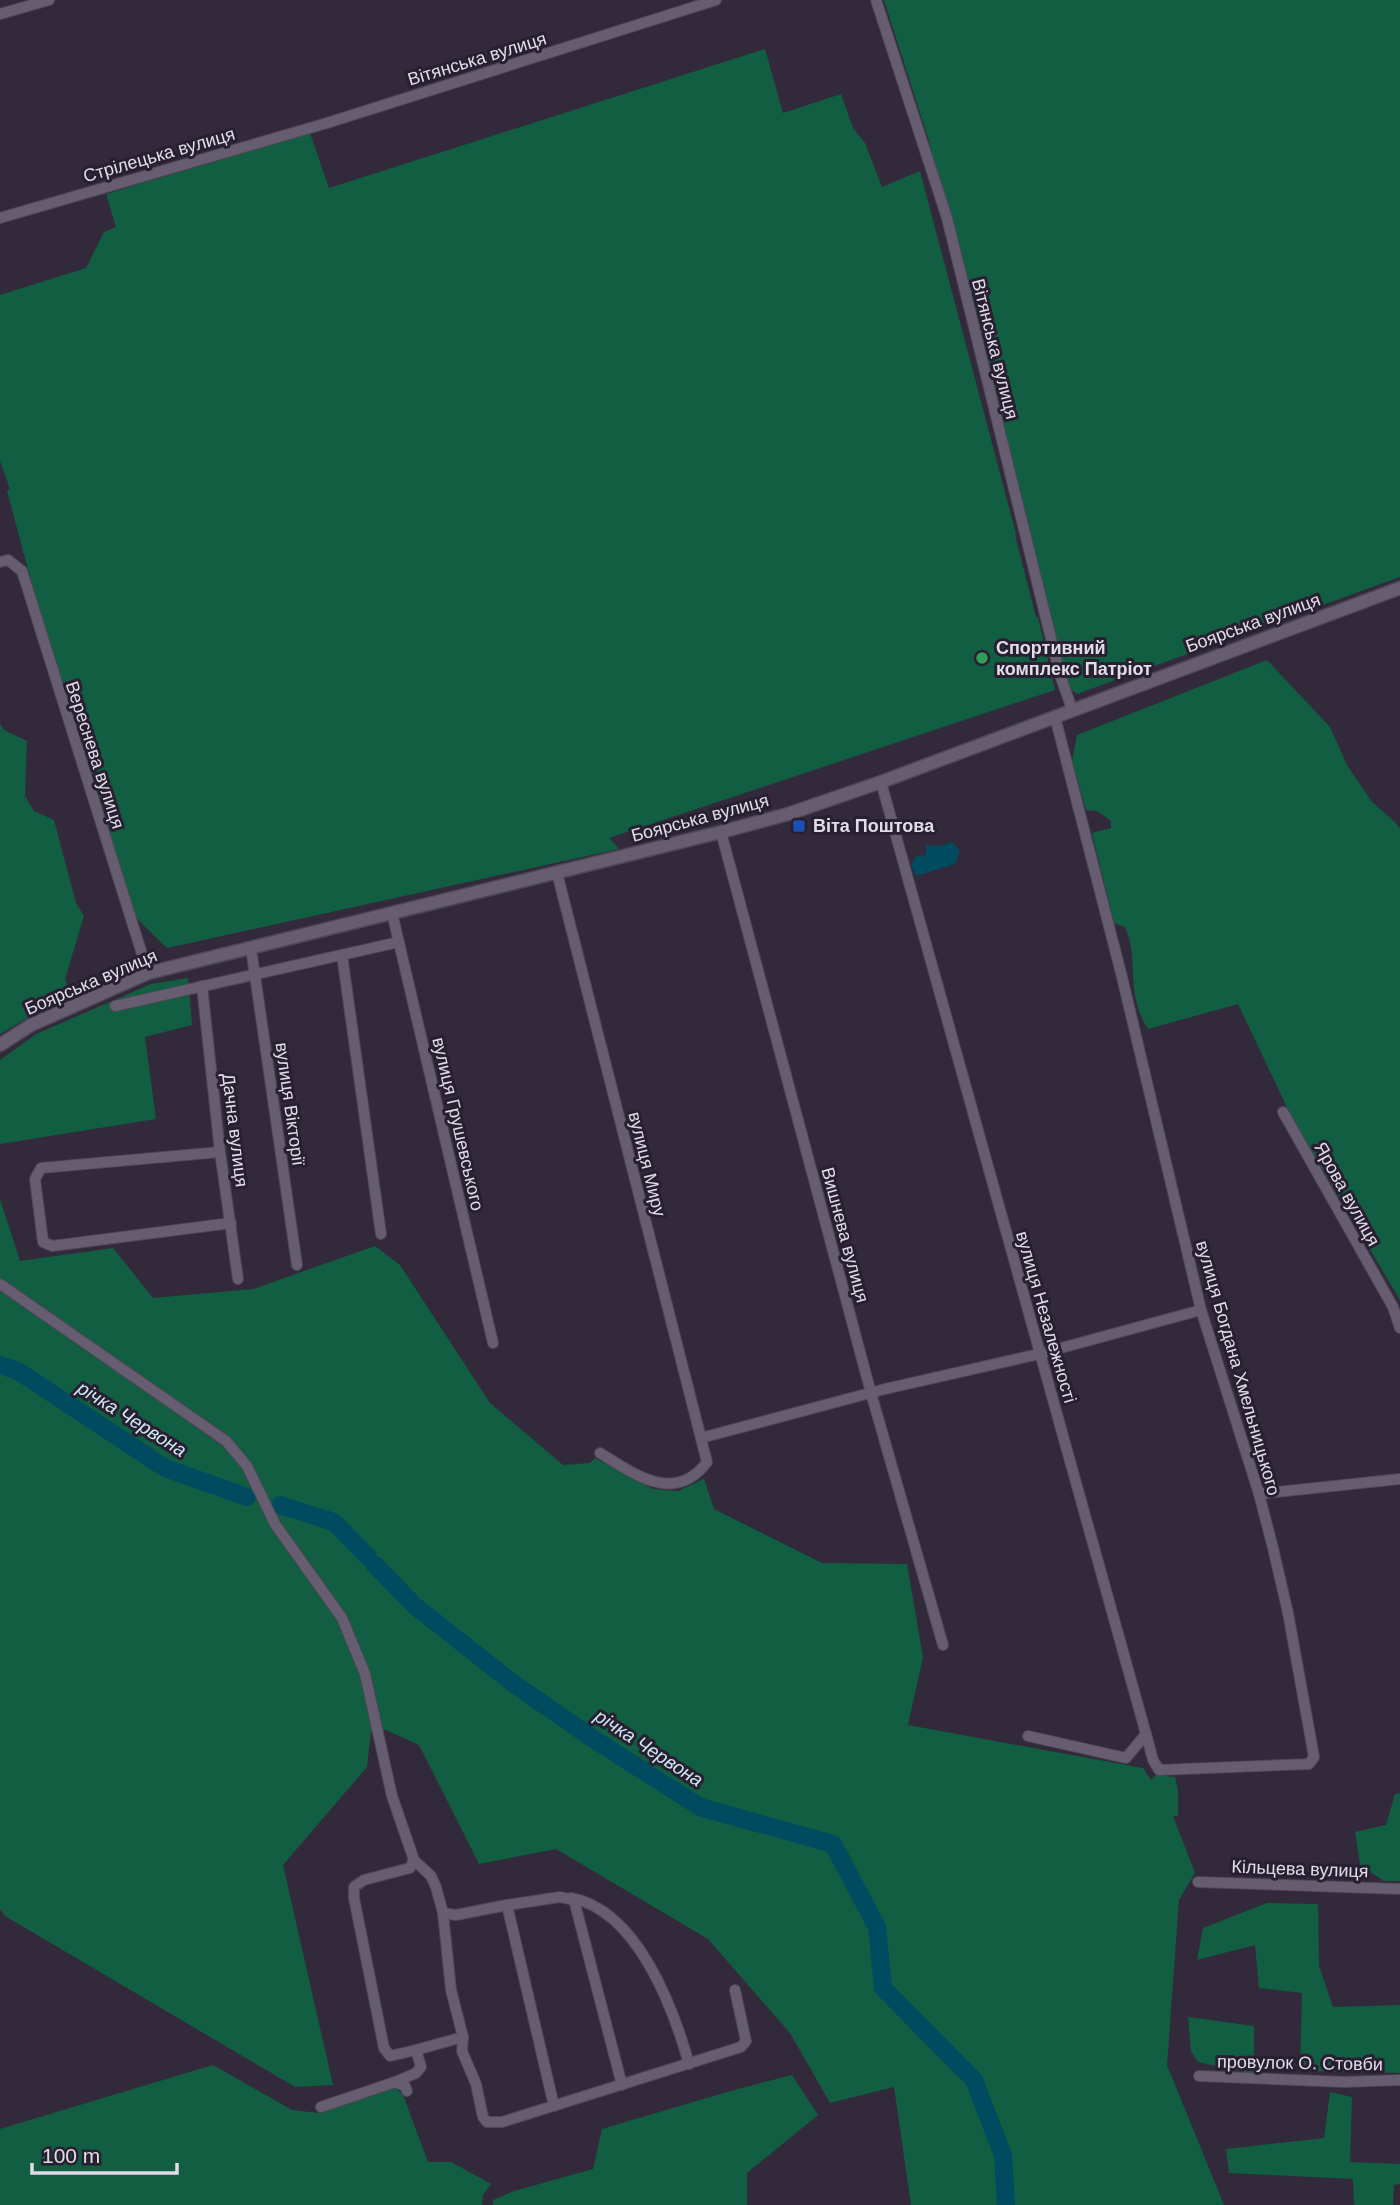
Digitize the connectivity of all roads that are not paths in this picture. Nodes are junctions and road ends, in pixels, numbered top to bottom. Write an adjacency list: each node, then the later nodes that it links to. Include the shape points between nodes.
1 (49, 0): 4 (street)
2 (716, 0): 5 (street, Вітянська вулиця)
3 (876, 0): 9 (street, Вітянська вулиця, via 947,218)
4 (0, 14)
5 (327, 123): 6 (street, Стрілецька вулиця)
6 (0, 218)
7 (0, 562): 18 (street, Вереснева вулиця, via 8,560 22,571)
8 (1400, 588): 9 (street, Боярська вулиця)
9 (1072, 709): 10 (street, Боярська вулиця)
10 (1055, 716): 11 (street, Боярська вулиця); 30 (street, вулиця Богдана Хмельницького)
11 (881, 782): 12 (street, Боярська вулиця); 33 (street, вулиця Незалежності)
12 (721, 832): 13 (street, Боярська вулиця); 34 (street, Вишнева вулиця)
13 (557, 873): 14 (street, Боярська вулиця); 35 (street, вулиця Миру)
14 (392, 913): 15 (street, вулиця Грушевського); 16 (street, Боярська вулиця)
15 (399, 942): 17 (street); 32 (street, вулиця Грушевського)
16 (251, 948): 18 (street, Боярська вулиця); 19 (street, вулиця Вікторії)
17 (342, 955): 19 (street); 26 (street)
18 (148, 974): 22 (street, Боярська вулиця, via 31,1025)
19 (256, 974): 20 (street); 27 (street, вулиця Вікторії)
20 (202, 986): 21 (street); 24 (street, Дачна вулиця)
21 (115, 1006)
22 (0, 1045)
23 (1283, 1112): 31 (street, Ярова вулиця, via 1393,1307)
24 (220, 1152): 25 (street, Дачна вулиця); 25 (street, via 41,1168 34,1179 43,1242 52,1246)
25 (232, 1223): 28 (street, Дачна вулиця)
26 (381, 1234)
27 (297, 1265)
28 (238, 1279)
29 (0, 1284): 42 (street, via 226,1441 247,1466 275,1524 342,1618 365,1674 392,1796)
30 (1201, 1310): 33 (street); 38 (street, вулиця Богдана Хмельницького)
31 (1400, 1328)
32 (492, 1343)
33 (1039, 1354): 34 (street); 40 (street, вулиця Незалежності)
34 (871, 1393): 35 (street); 39 (street, Вишнева вулиця)
35 (701, 1438): 36 (street, вулиця Миру, via 707,1462 698,1474 676,1484 646,1481)
36 (600, 1453)
37 (1400, 1479): 38 (street)
38 (1259, 1494): 40 (street, вулиця Богдана Хмельницького, via 1288,1613 1314,1757 1309,1764 1159,1770)
39 (943, 1645)
40 (1146, 1734): 41 (street, via 1126,1758)
41 (1028, 1736)
42 (414, 1860): 47 (street, via 431,1876); 50 (street, via 410,1868 363,1880 354,1887 354,1898 384,2048 390,2056)
43 (1198, 1882): 44 (street, Кільцева вулиця)
44 (1400, 1889)
45 (568, 1898): 46 (street); 51 (street, via 605,1912 649,1964 674,2017); 55 (street, via 577,1907)
46 (508, 1905): 47 (street, via 456,1915); 57 (street)
47 (443, 1913): 49 (street, via 451,1990)
48 (735, 1990): 51 (street, via 745,2045)
49 (463, 2037): 50 (street); 57 (street, via 462,2051 487,2122)
50 (416, 2050): 54 (street, via 421,2067)
51 (689, 2064): 55 (street)
52 (1199, 2076): 53 (street, провулок О. Стовби)
53 (1400, 2080)
54 (395, 2082): 56 (street); 58 (street)
55 (622, 2085): 57 (street)
56 (407, 2091)
57 (554, 2106)
58 (321, 2107)

